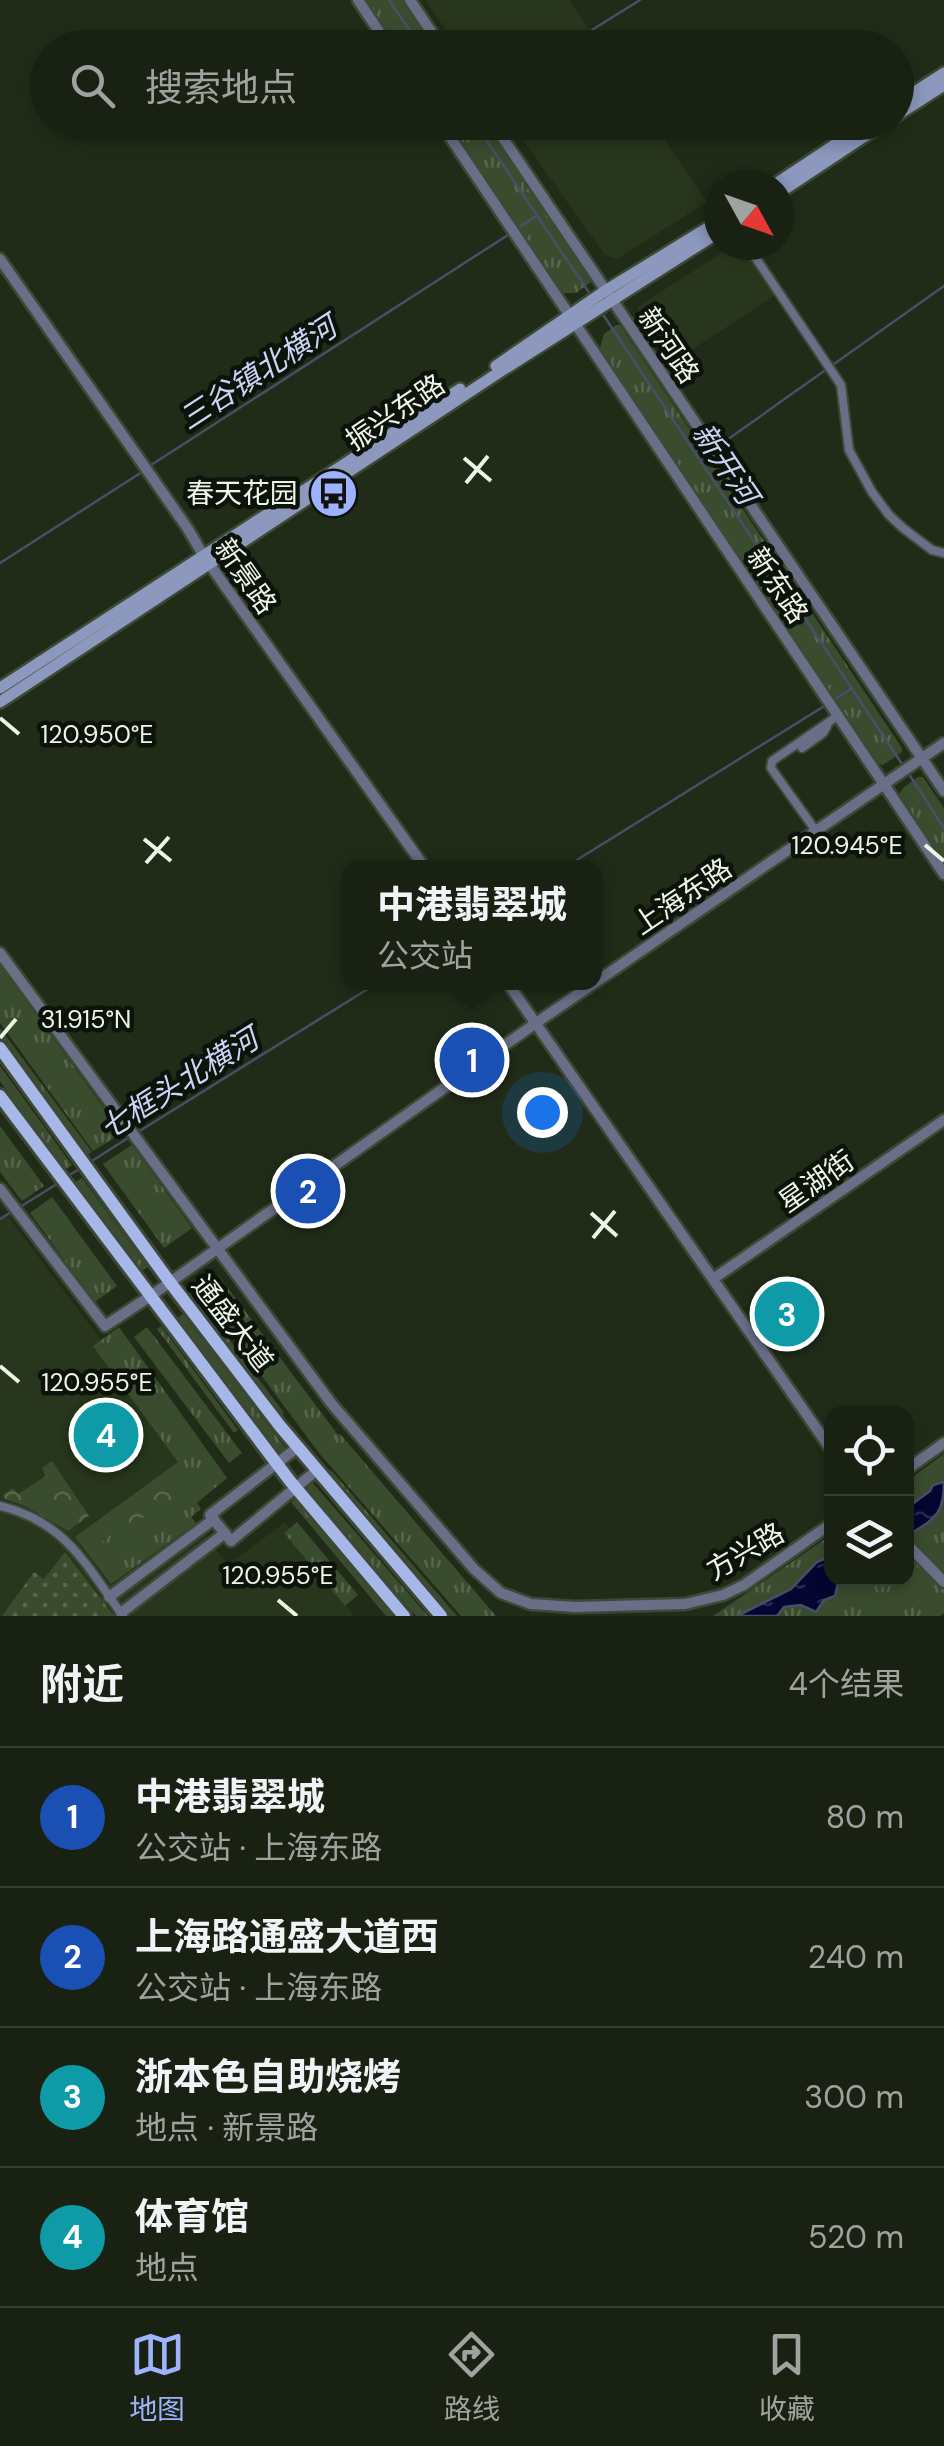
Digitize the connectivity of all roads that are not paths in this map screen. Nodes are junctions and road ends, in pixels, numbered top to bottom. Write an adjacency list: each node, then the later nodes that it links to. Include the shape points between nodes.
1 (358, 0): 3 (street)
2 (410, 0): 4 (street)
3 (378, 30)
4 (430, 30)
5 (944, 73): 7 (main road)
6 (944, 85): 8 (main road)
7 (914, 92)
8 (914, 104)
9 (452, 140): 20 (street, 新东路)
10 (503, 140): 19 (street, 新河路)
11 (842, 140): 13 (main road)
12 (859, 140): 14 (main road)
13 (794, 172)
14 (794, 183)
15 (704, 230): 19 (main road, 振兴东路)
16 (704, 241): 19 (main road, 振兴东路)
17 (0, 259): 22 (street, 新景路)
18 (757, 260): 21 (street, via 840,386 848,450 872,492 903,528)
19 (600, 301): 20 (main road, 振兴东路); 28 (street, 新河路, via 713,449)
20 (573, 320): 22 (main road, 振兴东路); 25 (street, 新东路)
21 (944, 554)
22 (206, 560): 23 (main road, 振兴东路); 24 (main road, 振兴东路); 32 (street, 新景路)
23 (0, 688)
24 (0, 702)
25 (834, 716): 27 (street, via 824,734); 29 (street, 新东路); 31 (street, via 772,761)
26 (944, 744): 28 (street, 上海东路)
27 (802, 748)
28 (923, 759): 29 (street, 上海东路); 30 (street, 新河路)
29 (885, 784): 31 (street, 上海东路); 33 (street, 新东路)
30 (944, 790)
31 (816, 831): 35 (street, 上海东路)
32 (419, 860)
33 (944, 874)
34 (0, 953): 43 (street, 方兴路)
35 (602, 978)
36 (513, 990): 38 (street)
37 (584, 990): 38 (street, 上海东路)
38 (536, 1023): 43 (street, 上海东路); 44 (street)
39 (0, 1048): 45 (main road, 通盛大道)
40 (0, 1096): 46 (main road, 通盛大道)
41 (944, 1120): 44 (street, 星湖街)
42 (0, 1189): 46 (street, 上海东路, via 104,1326)
43 (217, 1248): 45 (street, 上海东路); 56 (street, 方兴路, via 331,1403 501,1594 575,1607 685,1604 744,1585)
44 (713, 1279): 47 (street)
45 (169, 1281): 46 (street, 上海东路); 49 (main road, 通盛大道)
46 (152, 1295): 50 (main road, 通盛大道)
47 (824, 1439)
48 (944, 1443): 51 (street)
49 (298, 1447): 50 (street); 52 (main road, 通盛大道)
50 (277, 1464): 53 (main road, 通盛大道); 55 (street, via 210,1515)
51 (914, 1464)
52 (317, 1470): 53 (street); 63 (main road, 通盛大道)
53 (296, 1488): 57 (street, via 231,1541); 62 (main road, 通盛大道)
54 (0, 1506): 60 (street, via 56,1530)
55 (214, 1519): 57 (street); 60 (street)
56 (824, 1530)
57 (225, 1534): 61 (street)
58 (914, 1551): 59 (street)
59 (944, 1582)
60 (110, 1598): 61 (street)
61 (122, 1615)
62 (404, 1616)
63 (441, 1616)

